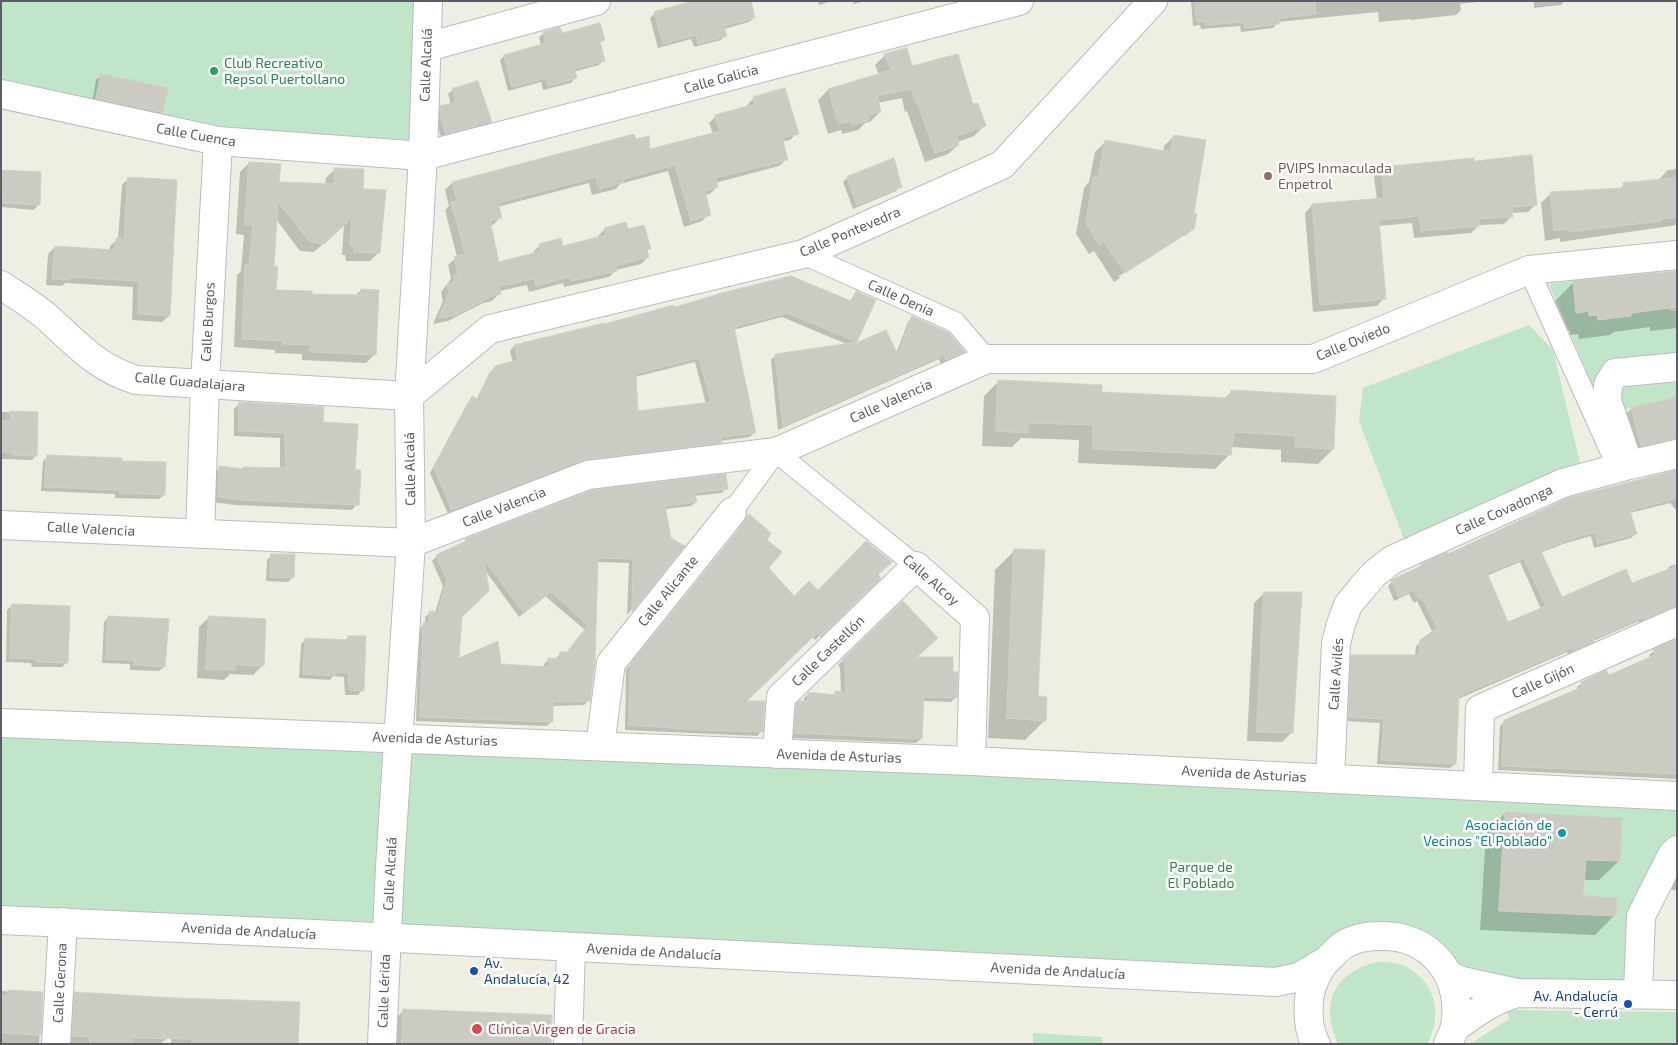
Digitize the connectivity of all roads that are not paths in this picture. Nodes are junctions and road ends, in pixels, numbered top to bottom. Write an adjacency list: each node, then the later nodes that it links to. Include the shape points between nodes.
1 (428, 1): 5 (street, Calle Alcalá)
2 (596, 1): 5 (street)
3 (1019, 1): 8 (street, Calle Galicia)
4 (1153, 1): 9 (street, Calle Pontevedra, via 1002,165)
5 (427, 47): 8 (street, Calle Alcalá)
6 (1, 94): 7 (street, Calle Cuenca)
7 (218, 141): 8 (street, Calle Cuenca); 15 (street, Calle Burgos)
8 (423, 156): 16 (street, Calle Alcalá)
9 (803, 254): 13 (street, Calle Denia, via 955,322); 16 (street, Calle Pontevedra, via 490,329)
10 (1677, 255): 11 (street, Calle Oviedo)
11 (1529, 270): 13 (street, Calle Oviedo, via 1313,359); 19 (street)
12 (1, 285): 15 (street, Calle Guadalajara, via 47,317 81,350 116,374 136,380)
13 (987, 359): 17 (street, Calle Valencia)
14 (1677, 367): 19 (street, via 1615,373 1608,385 1607,401)
15 (205, 385): 16 (street, Calle Guadalajara); 22 (street, Calle Burgos)
16 (409, 396): 23 (street, Calle Alcalá)
17 (776, 452): 20 (street, Calle Alicante); 23 (street, Calle Valencia, via 588,475); 25 (street, Calle Alcoy)
18 (1677, 454): 19 (street, Calle Covadonga)
19 (1624, 466): 24 (street, Calle Covadonga, via 1563,483)
20 (732, 512): 29 (street, Calle Alicante, via 611,663)
21 (1, 525): 22 (street, Calle Valencia)
22 (200, 534): 23 (street, Calle Valencia)
23 (411, 543): 28 (street, Calle Alcalá)
24 (1392, 560): 32 (street, Calle Avilés, via 1361,588 1348,605 1341,624 1336,643)
25 (916, 566): 30 (street, Calle Castellón, via 781,697); 31 (street, Calle Alcoy, via 975,618)
26 (1677, 622): 33 (street, Calle Gijón, via 1480,708)
27 (1, 723): 28 (street, Avenida de Asturias)
28 (399, 738): 29 (street, Avenida de Asturias); 38 (street, Calle Alcalá)
29 (600, 746): 30 (street, Avenida de Asturias)
30 (776, 754): 31 (street, Avenida de Asturias)
31 (971, 761): 32 (street, Avenida de Asturias)
32 (1330, 779): 33 (street, Avenida de Asturias)
33 (1478, 786): 34 (street, Avenida de Asturias)
34 (1677, 796)
35 (1677, 850): 44 (street, via 1641,916)
36 (1, 920): 37 (street, Avenida de Andalucía)
37 (63, 922): 38 (street, Avenida de Andalucía); 48 (street, Calle Gerona)
38 (386, 937): 39 (street, Avenida de Andalucía); 49 (street, Calle Lérida)
39 (571, 948): 42 (street, Avenida de Andalucía); 50 (street)
40 (1324, 962): 41 (street, via 1343,945 1368,936 1394,935 1413,941 1434,955); 42 (street, Avenida de Andalucía, via 1299,977); 46 (street, via 1310,989)
41 (1450, 976): 43 (street); 47 (street, via 1457,1001)
42 (1276, 982): 46 (street)
43 (1516, 993): 44 (street); 47 (street, via 1477,1011)
44 (1638, 993): 45 (street)
45 (1677, 995)
46 (1307, 1015): 51 (street)
47 (1451, 1036)
48 (56, 1044)
49 (382, 1044)
50 (568, 1044)
51 (1316, 1044)

